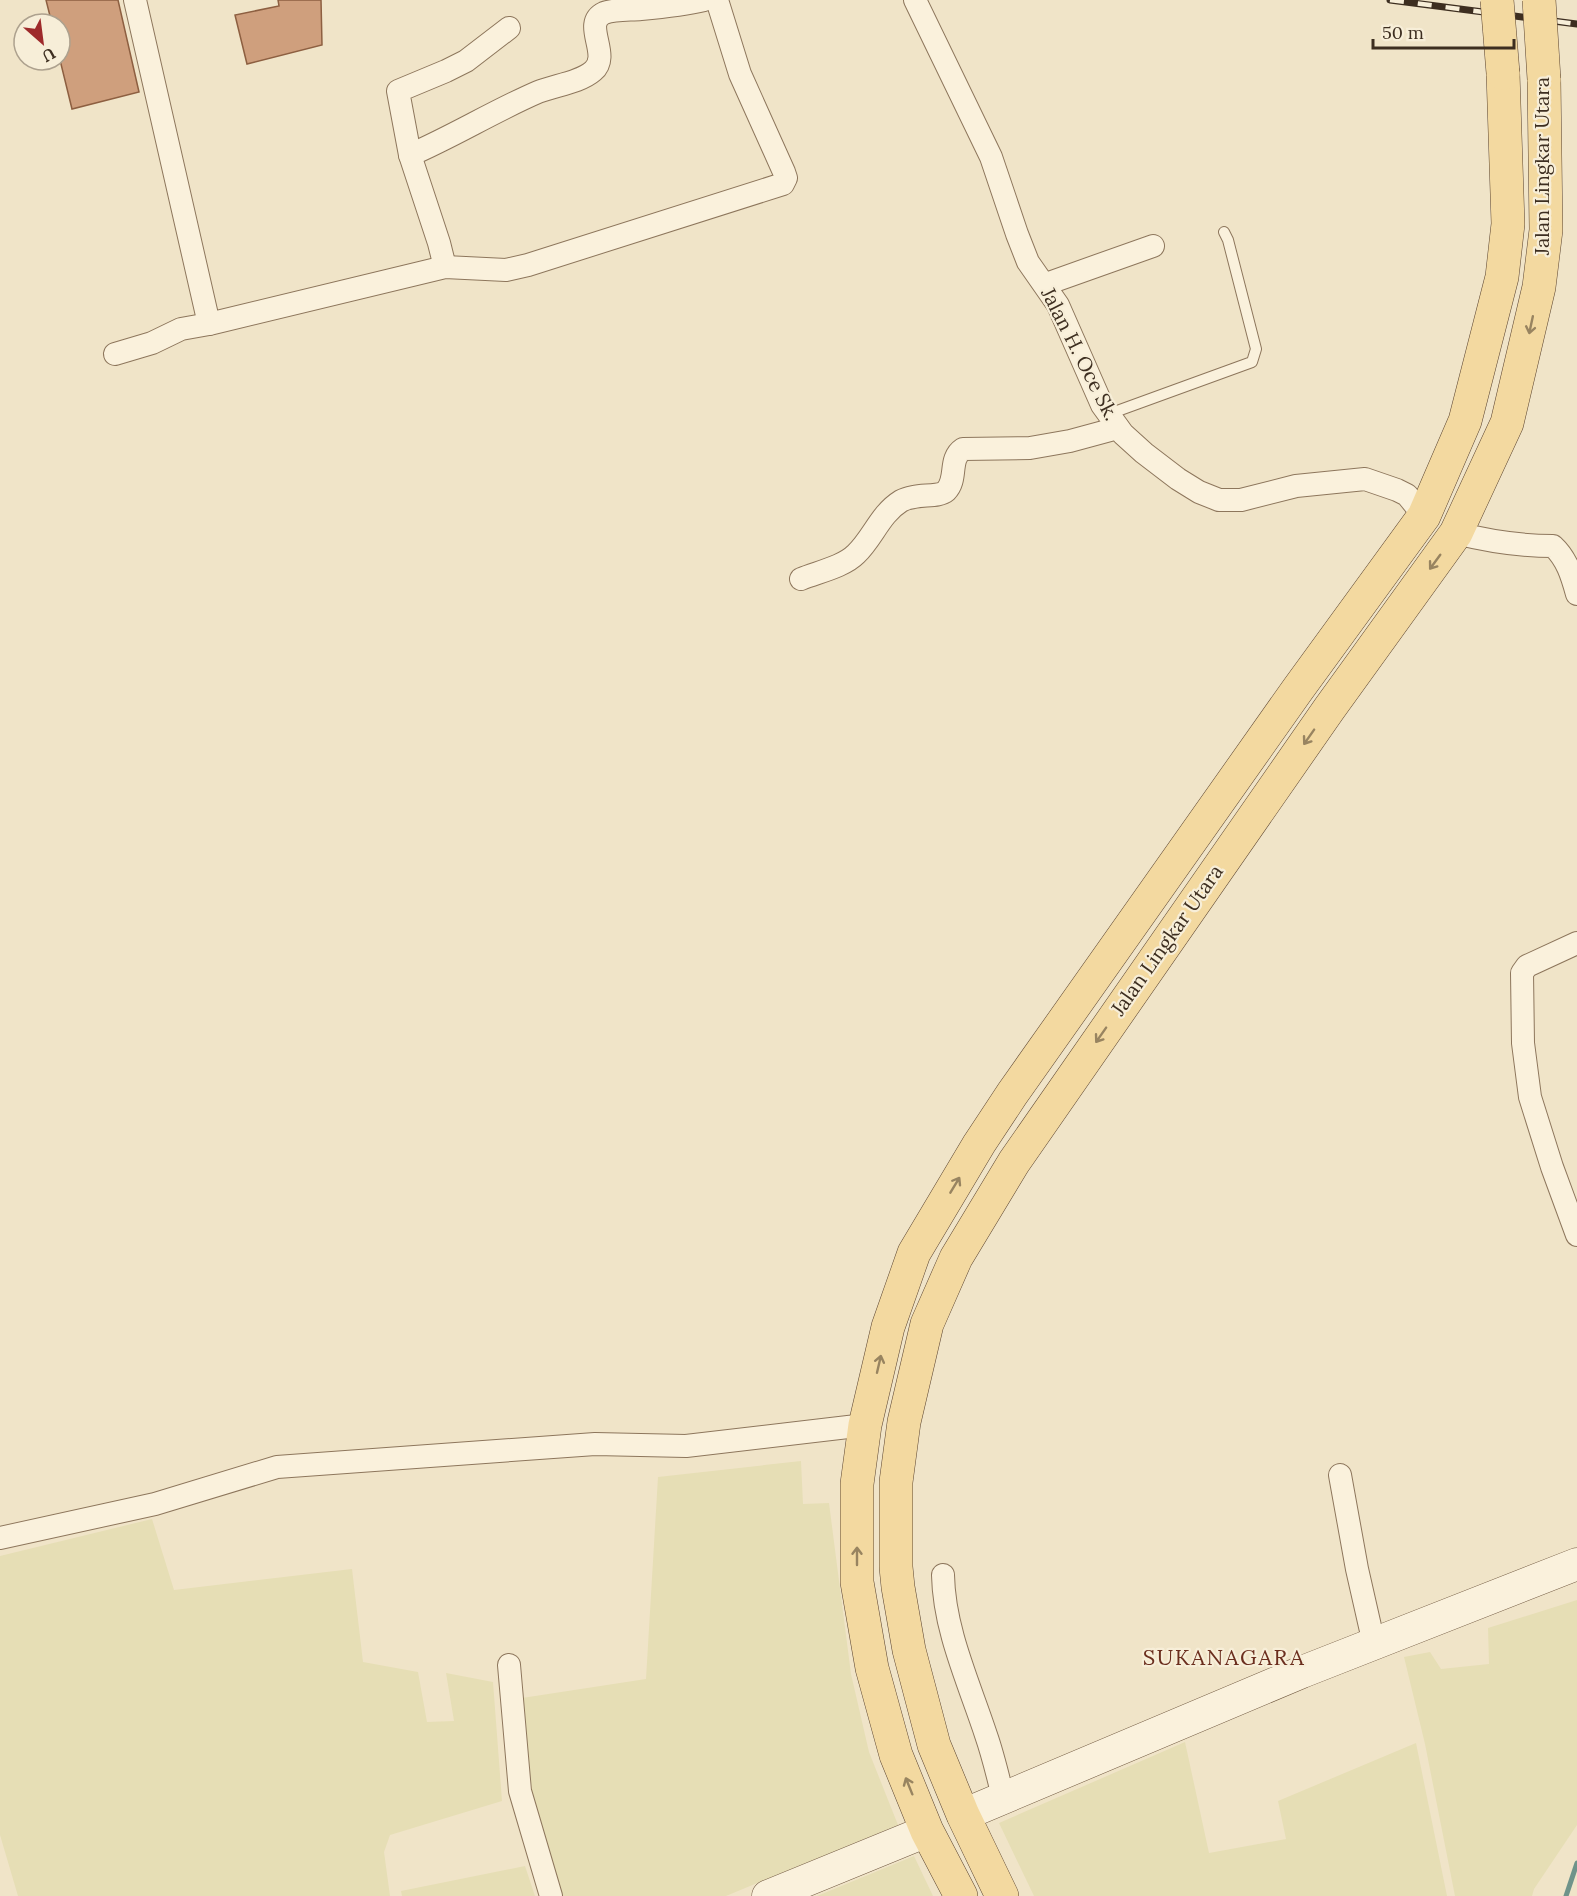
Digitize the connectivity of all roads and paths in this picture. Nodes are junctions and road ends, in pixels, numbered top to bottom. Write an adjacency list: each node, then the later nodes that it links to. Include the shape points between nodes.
1 (135, 0): 15 (street)
2 (704, 0): 8 (street, via 606,12 599,16 595,26 601,52 596,69)
3 (717, 0): 11 (street, via 740,74 784,172 783,184 528,265 506,270)
4 (915, 0): 13 (street, Jalan H. Oce Sk., via 991,157 1028,262)
5 (1497, 0): 12 (main road, Jalan Lingkar Utara, bridge, via 1508,224)
6 (1539, 0): 14 (main road, Jalan Lingkar Utara, bridge, via 1546,230)
7 (509, 28): 8 (street, via 466,61 398,90)
8 (410, 155): 11 (street)
9 (1224, 232): 17 (lane, via 1244,298 1255,357 1252,362)
10 (1153, 246): 13 (street)
11 (445, 267): 15 (street)
12 (1502, 277): 14 (main road); 18 (main road, Jalan Lingkar Utara, via 1465,421)
13 (1046, 284): 17 (street, Jalan H. Oce Sk.)
14 (1539, 287): 19 (main road, Jalan Lingkar Utara, one-way to 19, via 1507,423)
15 (209, 324): 16 (street, via 181,329)
16 (115, 354)
17 (1113, 421): 18 (street, Jalan H. Oce Sk., via 1144,453 1178,479 1219,500 1242,500 1296,486 1365,479 1407,495); 20 (street, via 1070,441 1030,448 963,449 955,456 945,491 903,500 891,508 854,556)
18 (1424, 516): 22 (main road, Jalan Lingkar Utara)
19 (1456, 533): 21 (street, via 1500,542 1553,546 1562,554); 23 (main road, Jalan Lingkar Utara, one-way to 23)
20 (801, 579)
21 (1577, 594)
22 (1298, 689): 23 (main road); 25 (main road, Jalan Lingkar Utara)
23 (1329, 708): 26 (main road, Jalan Lingkar Utara, one-way to 26)
24 (1577, 943): 27 (street, via 1527,966 1522,973 1523,1043 1530,1097)
25 (979, 1144): 26 (main road); 28 (main road, Jalan Lingkar Utara, one-way to 25, via 888,1327 914,1253)
26 (1014, 1162): 33 (main road, Jalan Lingkar Utara, via 956,1258 927,1324 904,1422 896,1482)
27 (1577, 1233)
28 (865, 1425): 30 (street, via 686,1446 595,1444 277,1467 155,1504); 34 (main road, Jalan Lingkar Utara, one-way to 28, via 857,1484)
29 (1340, 1475): 35 (street)
30 (0, 1538)
31 (1577, 1564): 35 (street)
32 (943, 1575): 37 (street, via 948,1618)
33 (898, 1587): 34 (main road); 38 (main road, Jalan Lingkar Utara, via 909,1650 934,1745)
34 (859, 1595): 39 (main road, Jalan Lingkar Utara, one-way to 34, via 896,1755 872,1668)
35 (1374, 1644): 37 (street)
36 (509, 1665): 40 (street, via 520,1791)
37 (1003, 1797): 38 (street)
38 (963, 1815): 43 (main road, Jalan Lingkar Utara)
39 (927, 1831): 41 (street); 42 (main road, Jalan Lingkar Utara)
40 (551, 1896)
41 (768, 1896)
42 (961, 1896)
43 (1002, 1896)

